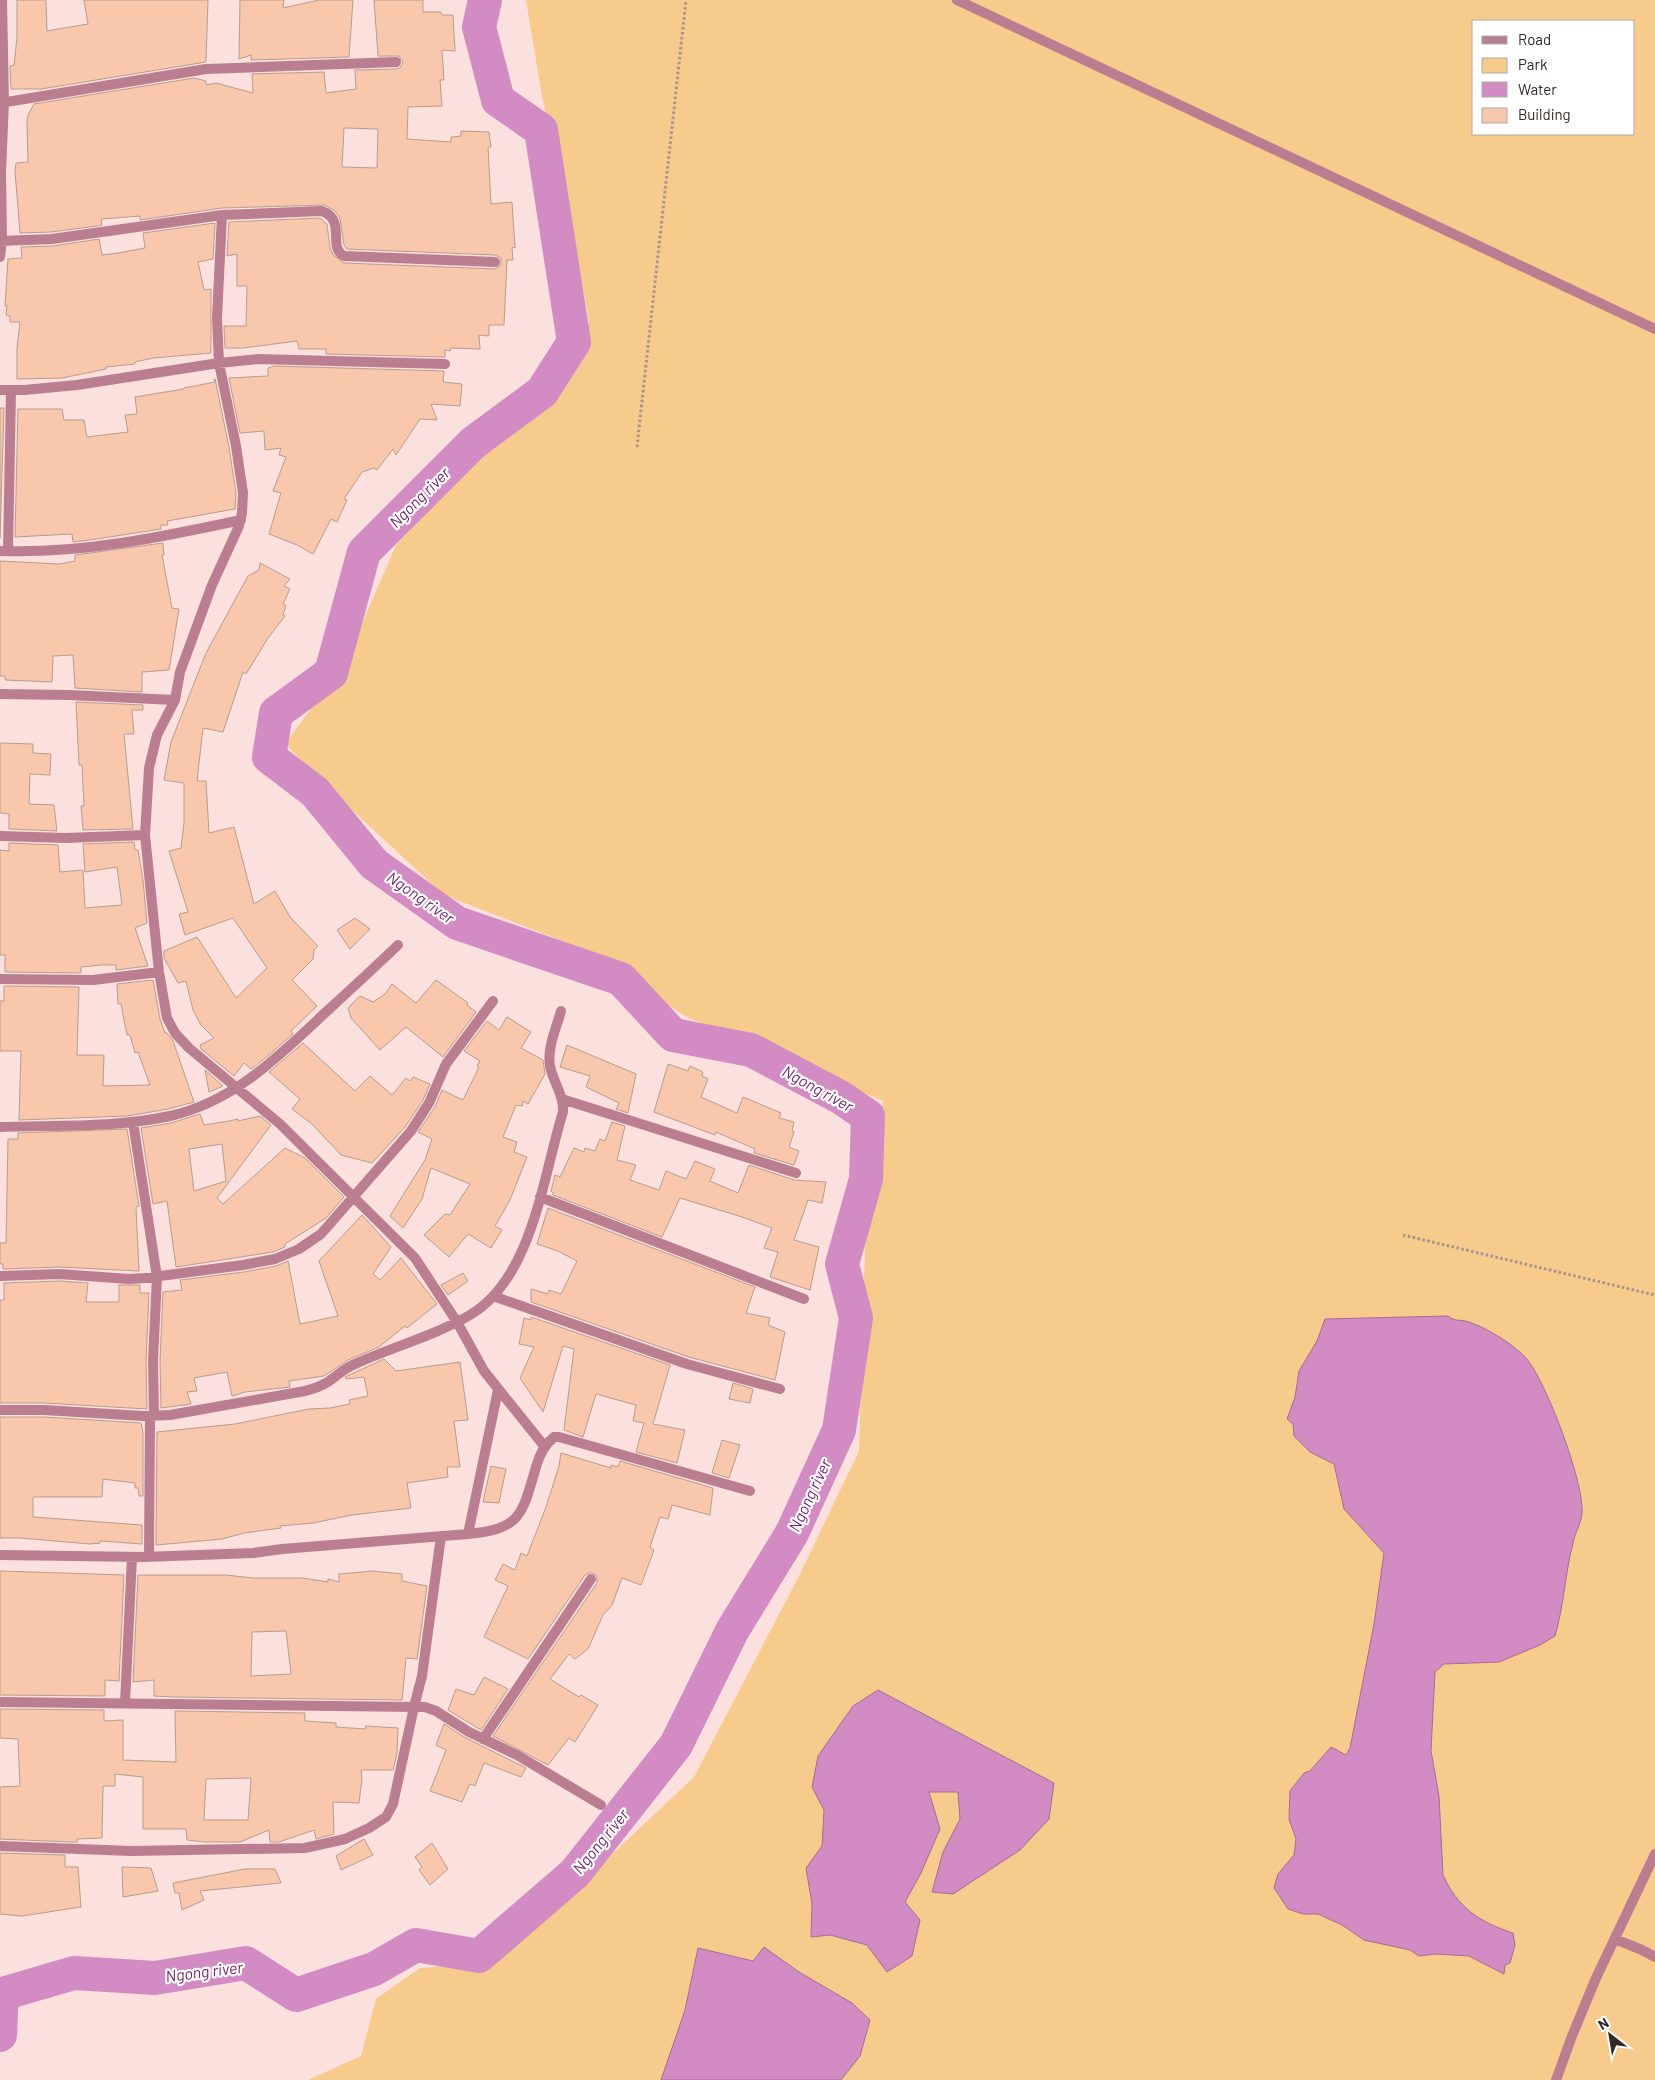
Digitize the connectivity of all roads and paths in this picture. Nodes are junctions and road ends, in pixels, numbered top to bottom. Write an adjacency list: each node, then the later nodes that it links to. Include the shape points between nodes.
1 (2, 0): 5 (street)
2 (686, 0): 15 (path)
3 (957, 0): 10 (street)
4 (396, 62): 5 (street, via 206,69)
5 (2, 103): 7 (street)
6 (222, 216): 7 (street, via 62,238); 9 (street, via 322,211 330,214 333,220 337,250 344,256); 11 (street)
7 (1, 240): 8 (street)
8 (0, 257)
9 (495, 262)
10 (1655, 330)
11 (219, 363): 12 (street, via 258,359); 14 (street, via 77,385); 16 (street, via 243,493)
12 (445, 364)
13 (0, 390): 14 (street)
14 (11, 390): 17 (street)
15 (637, 447)
16 (241, 520): 17 (street, via 129,541 74,548); 19 (street, via 180,672)
17 (4, 551)
18 (0, 694): 19 (street)
19 (175, 700): 20 (street, via 152,751)
20 (145, 835): 21 (street); 23 (street)
21 (0, 836)
22 (398, 945): 27 (street, via 268,1066)
23 (159, 972): 24 (street, via 93,980); 27 (street, via 168,1018 175,1033)
24 (0, 979)
25 (493, 1000): 32 (street, via 446,1064 429,1103 411,1131)
26 (561, 1012): 28 (street, via 549,1058)
27 (238, 1087): 29 (street, via 172,1116); 32 (street)
28 (562, 1098): 31 (street); 33 (street, via 563,1112)
29 (133, 1122): 30 (street); 36 (street)
30 (0, 1127)
31 (796, 1173)
32 (353, 1197): 36 (street, via 321,1234 291,1253 243,1265); 40 (street, via 415,1258)
33 (540, 1197): 38 (street, via 519,1257); 39 (street)
34 (1403, 1235): 37 (path)
35 (0, 1276): 36 (street)
36 (157, 1277): 44 (street)
37 (1655, 1295)
38 (493, 1296): 40 (street, via 479,1309); 41 (street, via 687,1364)
39 (804, 1299)
40 (456, 1322): 42 (street, via 476,1360); 44 (street, via 354,1364 326,1383 305,1391)
41 (780, 1389)
42 (498, 1390): 45 (street); 47 (street)
43 (0, 1410): 44 (street)
44 (152, 1416): 51 (street)
45 (544, 1447): 46 (street, via 559,1437); 47 (street, via 519,1515 509,1525)
46 (750, 1491)
47 (468, 1534): 48 (street)
48 (442, 1536): 51 (street, via 254,1553); 55 (street, via 422,1676)
49 (0, 1555): 50 (street)
50 (132, 1557): 51 (street); 54 (street)
51 (149, 1557)
52 (591, 1579): 56 (street)
53 (0, 1702): 54 (street)
54 (125, 1703): 55 (street)
55 (414, 1707): 56 (street, via 436,1711); 58 (street, via 393,1804 386,1817 345,1839 305,1848 248,1850 122,1851)
56 (483, 1739): 57 (street, via 517,1755)
57 (601, 1805)
58 (0, 1846)
59 (1655, 1854): 60 (street)
60 (1615, 1939): 61 (street); 62 (street, via 1575,2027)
61 (1655, 1958)
62 (1556, 2080)

